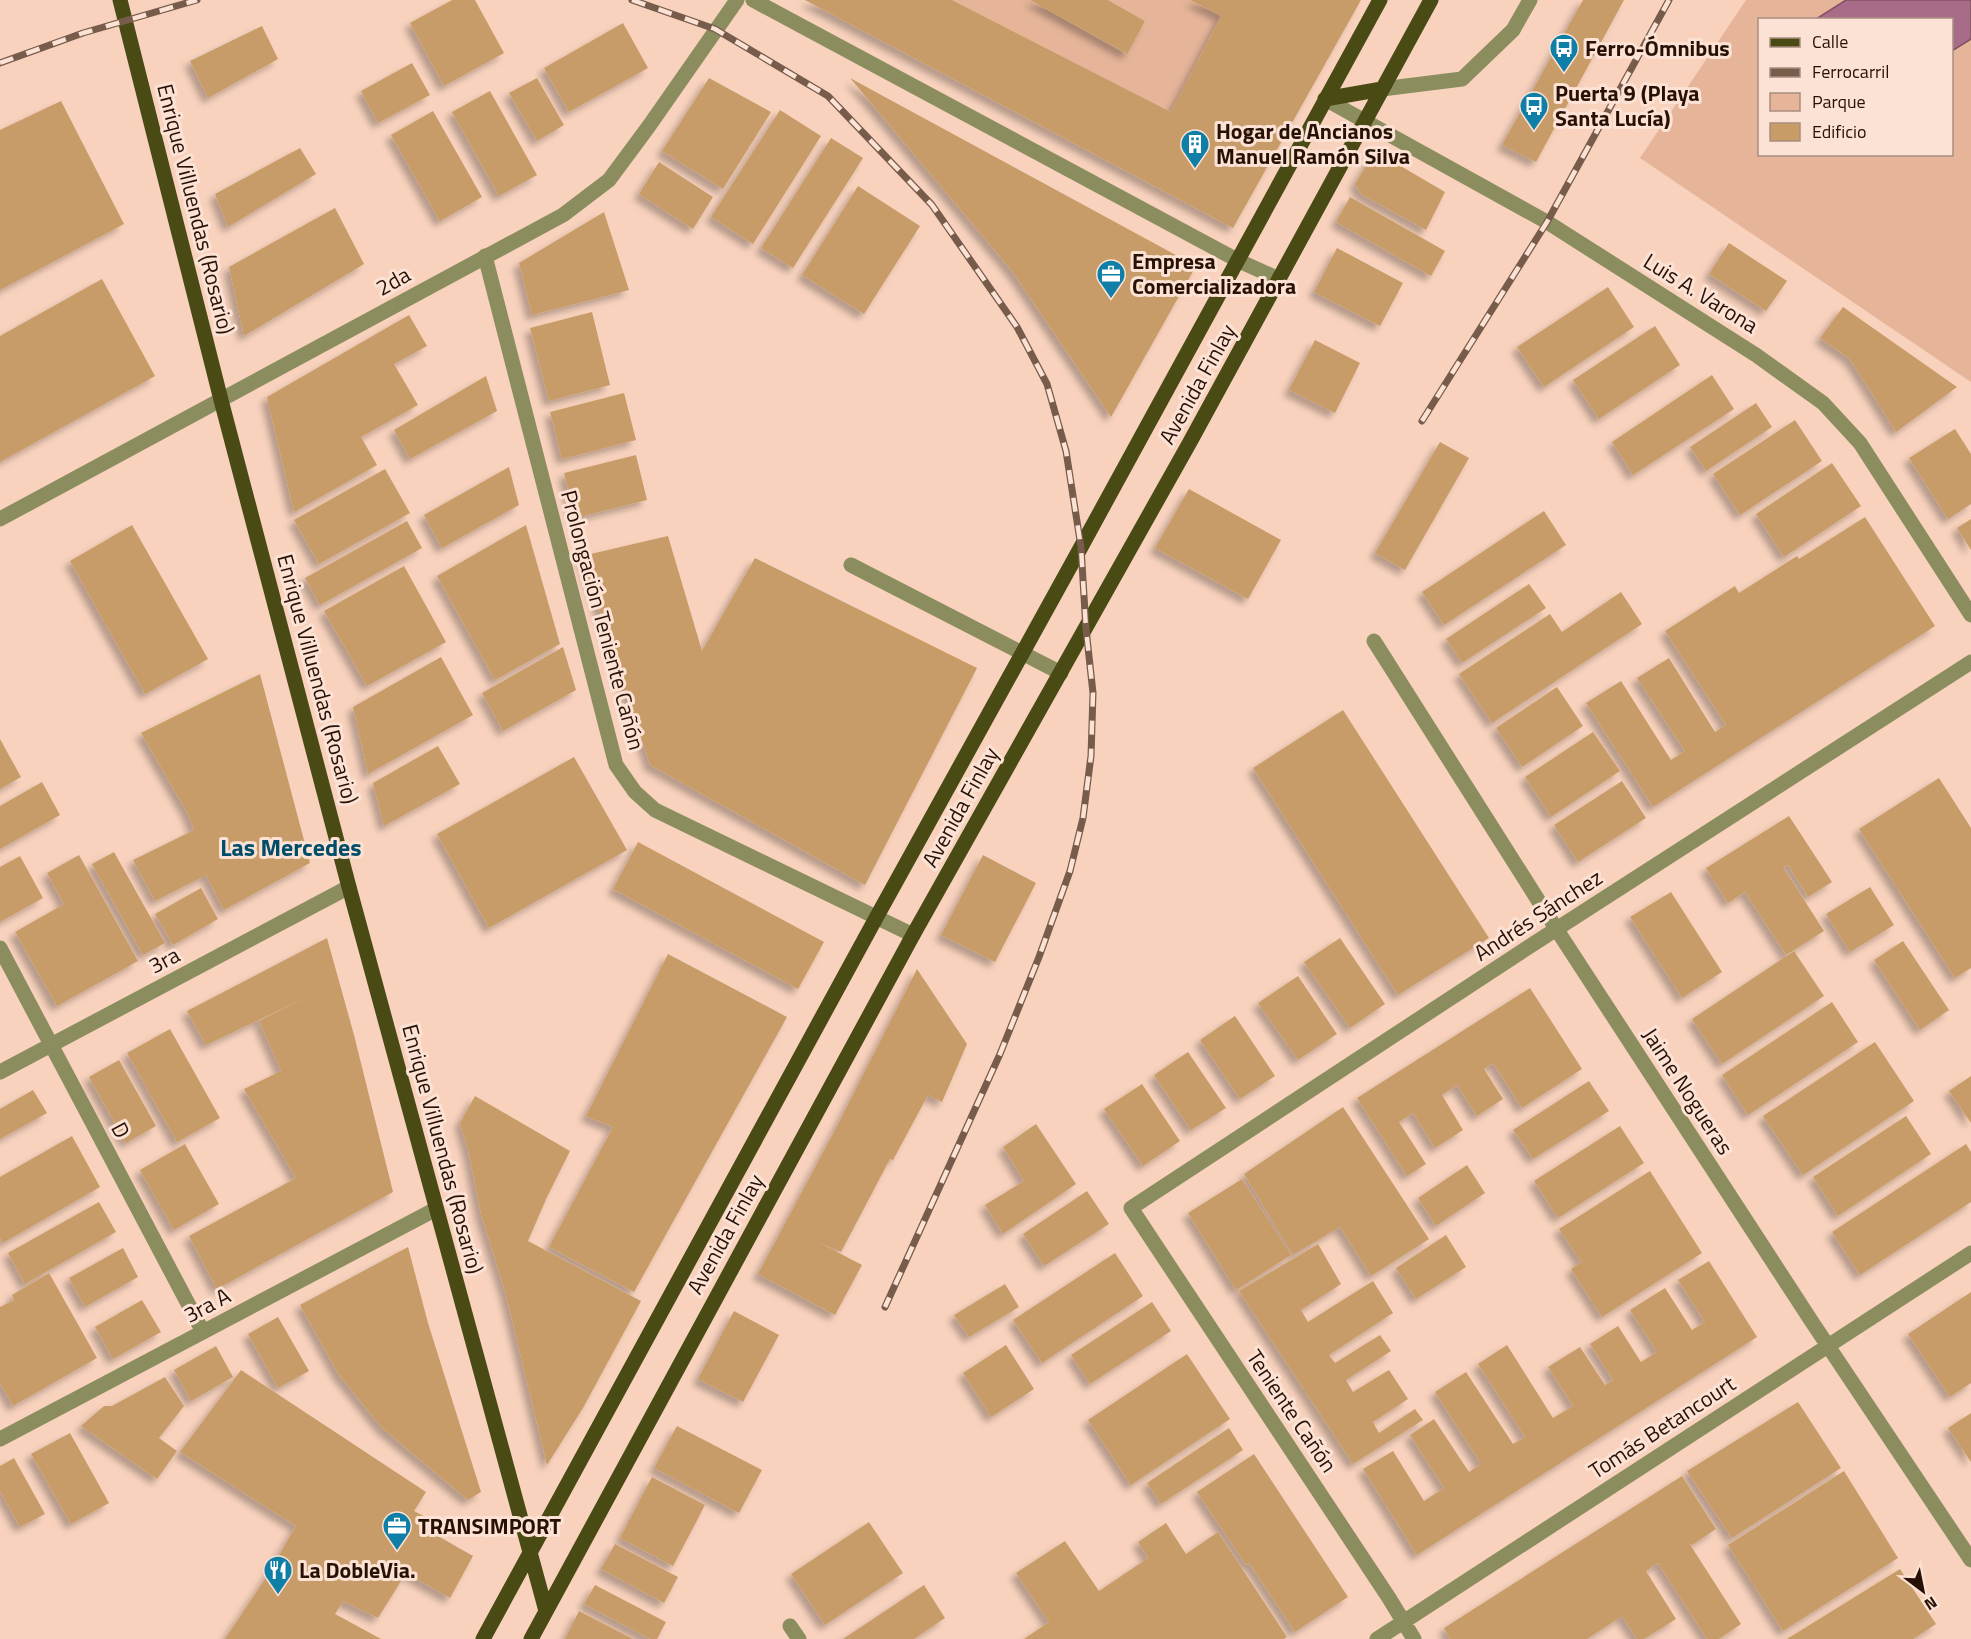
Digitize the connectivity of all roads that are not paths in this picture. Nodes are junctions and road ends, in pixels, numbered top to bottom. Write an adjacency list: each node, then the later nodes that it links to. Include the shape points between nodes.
1 (120, 0): 13 (main road, Enrique Villuendas (Rosario))
2 (736, 0): 10 (street, 2da, via 609,180 563,215)
3 (753, 0): 11 (street)
4 (1380, 0): 8 (main road, Avenida Finlay)
5 (1431, 0): 7 (main road, Avenida Finlay)
6 (1530, 0): 7 (street, via 1513,30 1462,79)
7 (1382, 89): 8 (main road); 9 (main road, Avenida Finlay)
8 (1325, 99): 9 (street, Luis A. Varona); 11 (main road, Avenida Finlay)
9 (1365, 120): 12 (main road, Avenida Finlay); 16 (street, Luis A. Varona, via 1547,222 1756,355 1823,404 1860,443)
10 (485, 256): 13 (street, 2da); 22 (street, Prolongación Teniente Cañón, via 616,765 635,792 655,810)
11 (1239, 261): 12 (street); 18 (main road, Avenida Finlay)
12 (1279, 279): 20 (main road, Avenida Finlay)
13 (221, 400): 14 (street, 2da); 21 (main road, Enrique Villuendas (Rosario))
14 (0, 519)
15 (851, 565): 18 (street)
16 (1971, 615)
17 (1374, 641): 23 (street, Jaime Nogueras)
18 (1022, 654): 20 (street); 22 (main road, Avenida Finlay)
19 (1971, 662): 23 (street, Andrés Sánchez)
20 (1061, 674): 24 (main road, Avenida Finlay)
21 (349, 887): 26 (street, 3ra); 29 (main road, Enrique Villuendas (Rosario))
22 (876, 918): 24 (street, Prolongación Teniente Cañón); 34 (main road, Avenida Finlay)
23 (1557, 930): 28 (street, Andrés Sánchez); 32 (street, Jaime Nogueras)
24 (914, 935): 36 (main road, Avenida Finlay)
25 (0, 948): 26 (street, D)
26 (50, 1045): 27 (street, 3ra); 31 (street, D)
27 (0, 1071)
28 (1131, 1208): 37 (street, Teniente Cañón)
29 (436, 1209): 31 (street, 3ra A); 34 (main road, Enrique Villuendas (Rosario))
30 (1971, 1253): 32 (street, Tomás Betancourt)
31 (203, 1332): 33 (street, 3ra A)
32 (1828, 1346): 35 (street, Jaime Nogueras); 37 (street, Tomás Betancourt)
33 (0, 1439)
34 (531, 1554): 36 (main road, Enrique Villuendas (Rosario)); 39 (main road, Avenida Finlay)
35 (1971, 1560)
36 (546, 1611): 40 (main road, Avenida Finlay)
37 (1404, 1621): 42 (street, Tomás Betancourt); 43 (street, Teniente Cañón)
38 (790, 1626): 41 (street)
39 (483, 1639)
40 (531, 1639)
41 (799, 1639)
42 (1377, 1639)
43 (1414, 1639)

